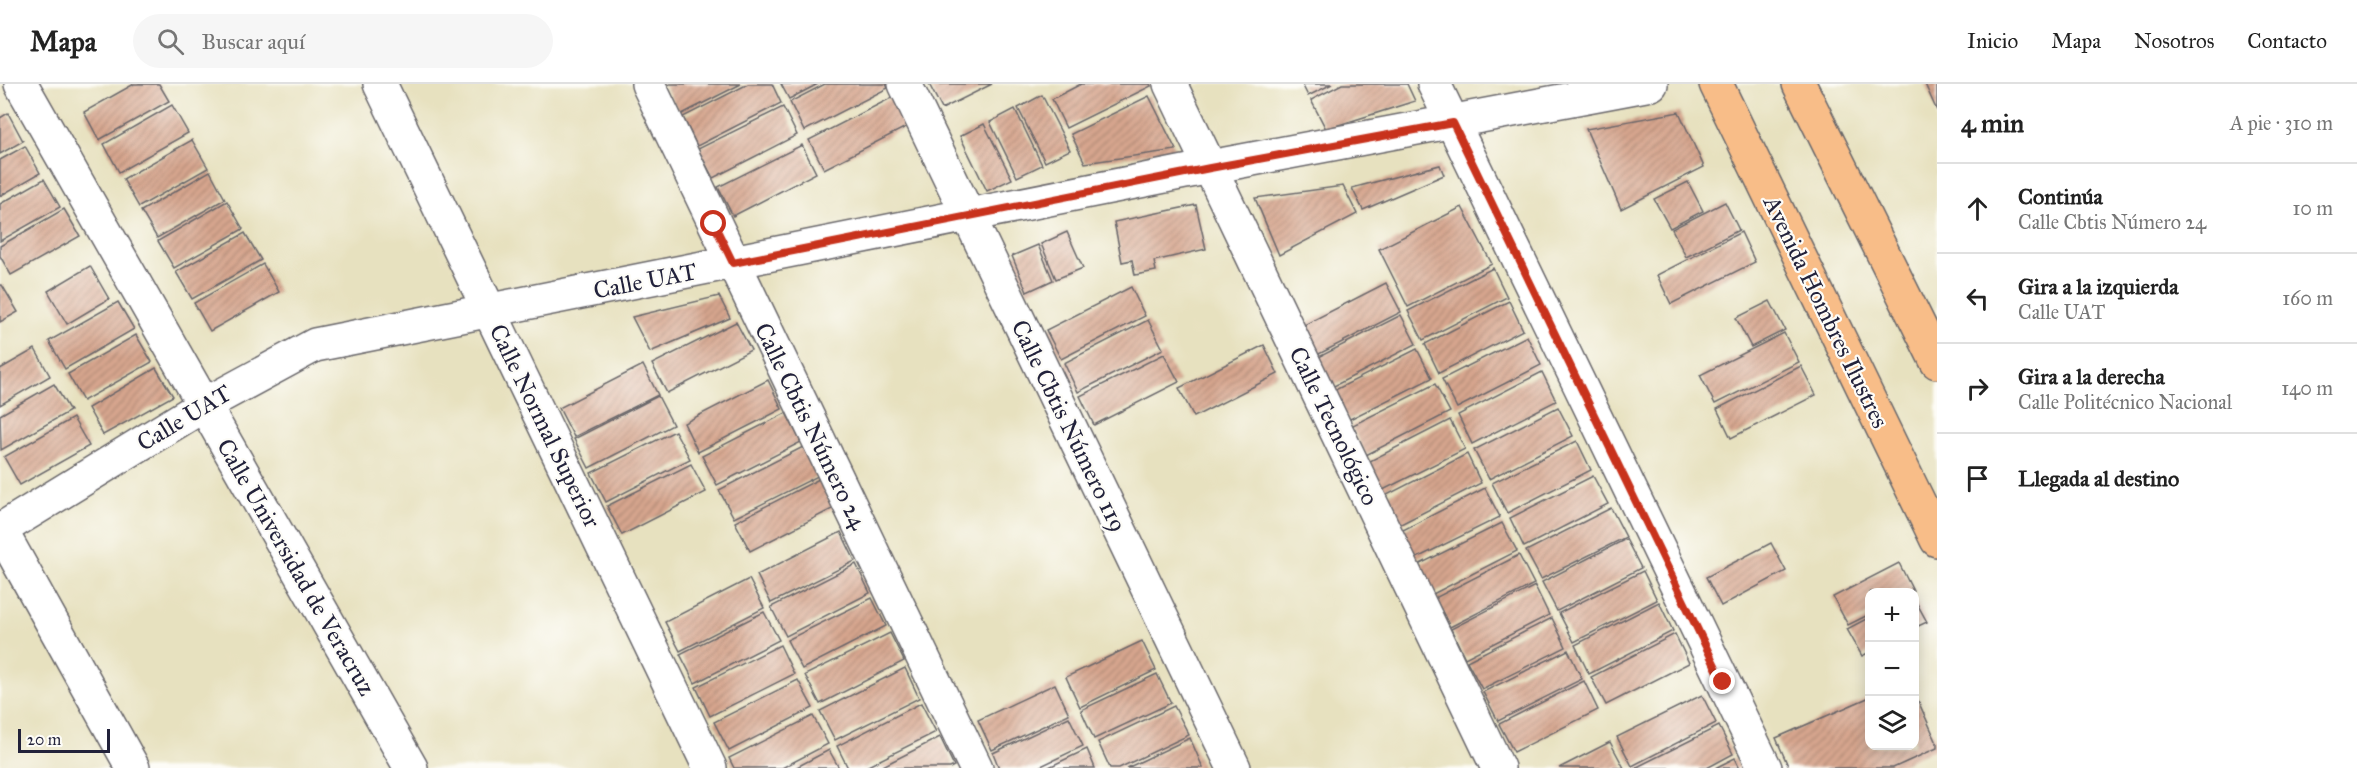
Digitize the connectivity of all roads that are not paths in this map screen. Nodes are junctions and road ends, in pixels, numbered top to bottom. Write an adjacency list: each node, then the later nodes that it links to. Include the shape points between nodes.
1 (21, 84): 16 (street, Calle Universidad de Veracruz)
2 (380, 84): 14 (street, Calle Normal Superior)
3 (648, 84): 13 (street, Calle Cbtis Número 24)
4 (905, 84): 12 (street, Calle Cbtis Número 119)
5 (1170, 84): 11 (street, Calle Tecnológico)
6 (1434, 84): 10 (street)
7 (1651, 84): 10 (street, Calle UAT)
8 (1716, 84): 18 (main road, Avenida Hombres Ilustres)
9 (1799, 84): 15 (main road)
10 (1453, 123): 11 (street, Calle UAT); 25 (street)
11 (1210, 168): 12 (street, Calle UAT); 24 (street, Calle Tecnológico)
12 (968, 216): 13 (street, Calle UAT); 23 (street, Calle Cbtis Número 119)
13 (733, 263): 14 (street, Calle UAT); 22 (street, Calle Cbtis Número 24)
14 (489, 312): 16 (street, Calle UAT, via 315,345); 21 (street, Calle Normal Superior)
15 (1937, 362)
16 (204, 405): 17 (street, Calle UAT); 20 (street, Calle Universidad de Veracruz)
17 (0, 530): 19 (street)
18 (1937, 540)
19 (133, 768)
20 (411, 768)
21 (710, 768)
22 (976, 768)
23 (1234, 768)
24 (1498, 768)
25 (1765, 768)

